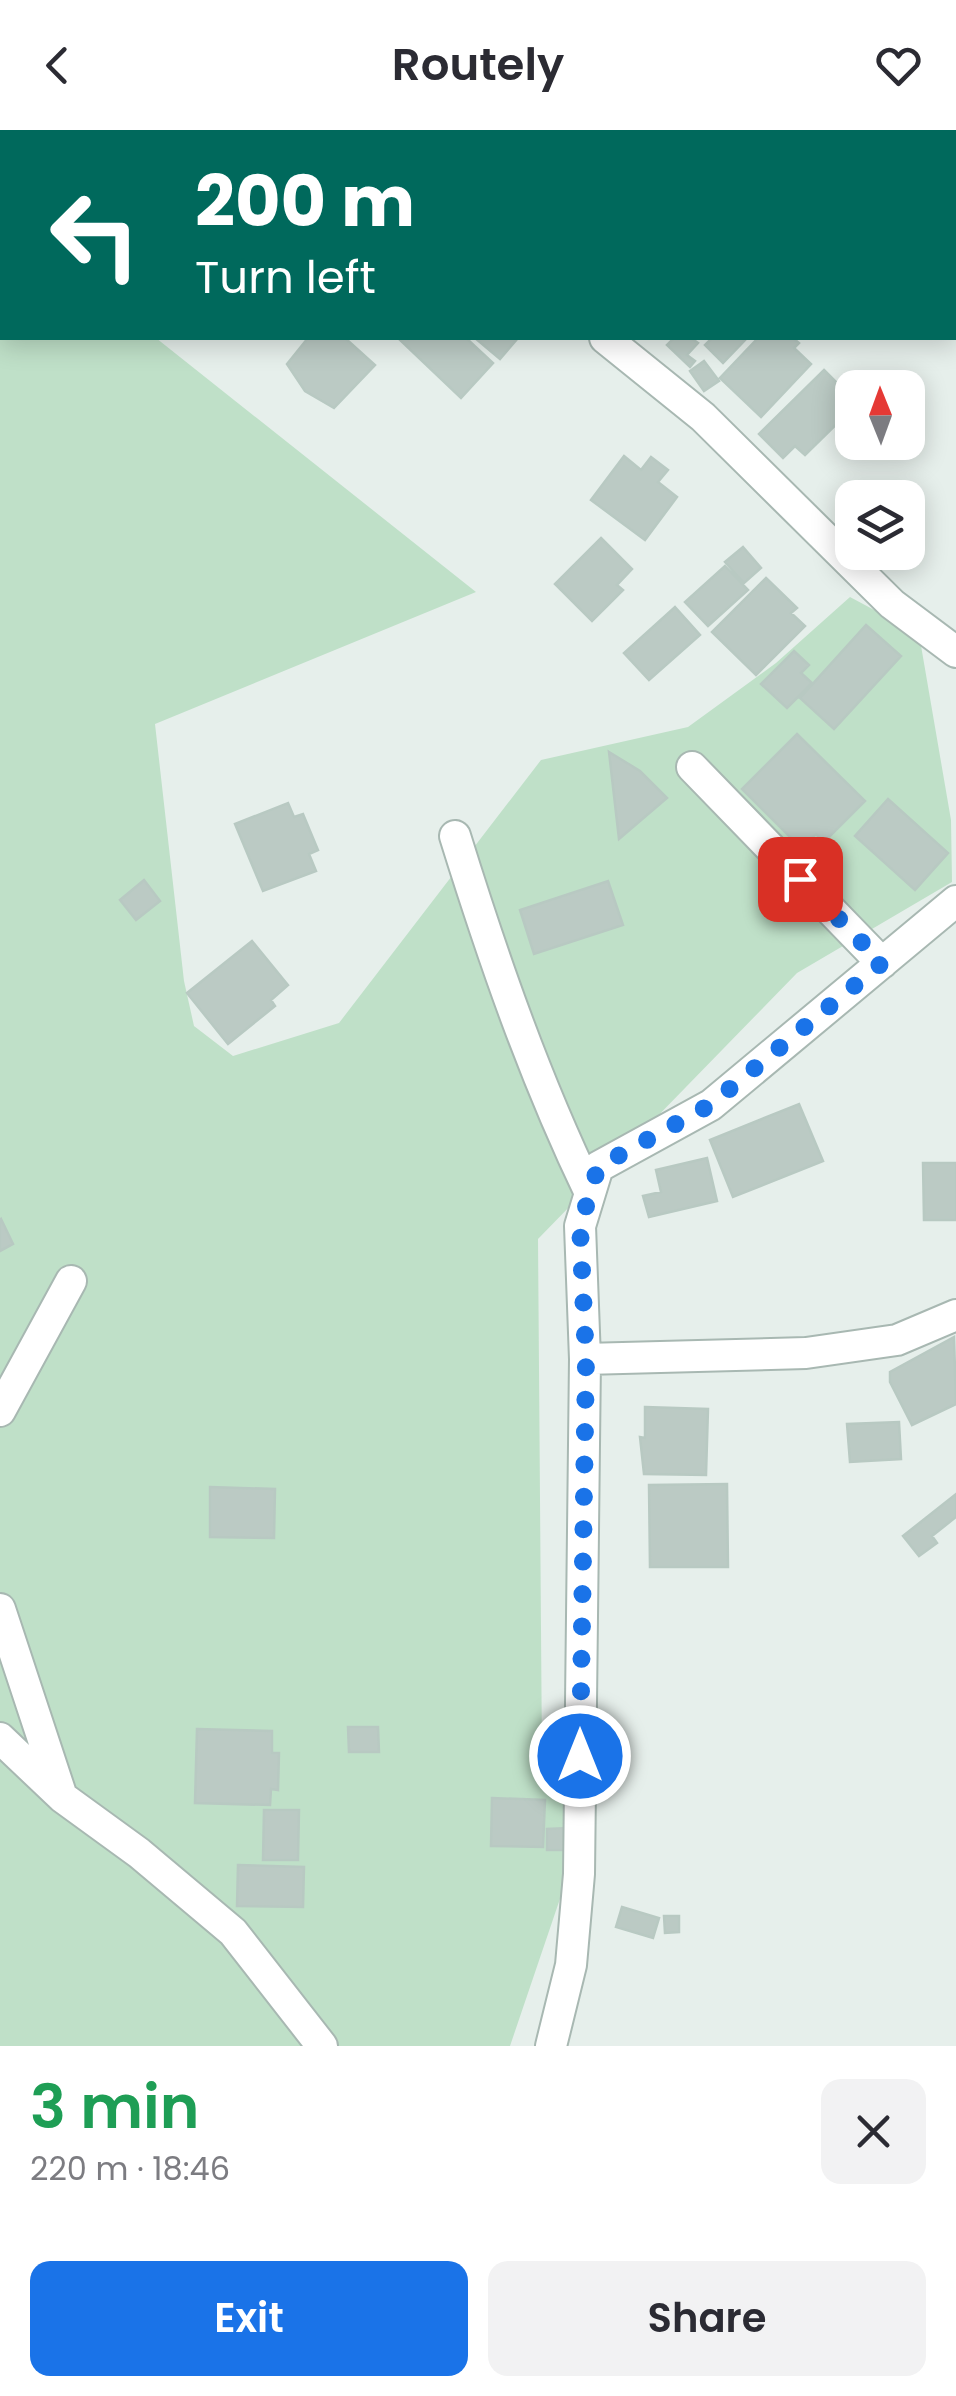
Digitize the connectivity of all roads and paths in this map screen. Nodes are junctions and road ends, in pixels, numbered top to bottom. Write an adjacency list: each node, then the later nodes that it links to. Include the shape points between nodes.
1 (608, 340): 2 (street, via 703,417 892,604)
2 (956, 652)
3 (692, 767): 6 (street)
4 (454, 836): 7 (street, via 549,1107)
5 (956, 901): 6 (street)
6 (882, 963): 7 (street, via 710,1105 598,1167)
7 (590, 1193): 10 (street, via 580,1226)
8 (71, 1281): 11 (street)
9 (956, 1315): 10 (street, via 897,1340 806,1354)
10 (586, 1359): 16 (street, via 579,1874 570,1965)
11 (0, 1412)
12 (0, 1609): 14 (street)
13 (0, 1738): 14 (street)
14 (62, 1797): 15 (street, via 232,1932)
15 (322, 2046)
16 (551, 2046)

